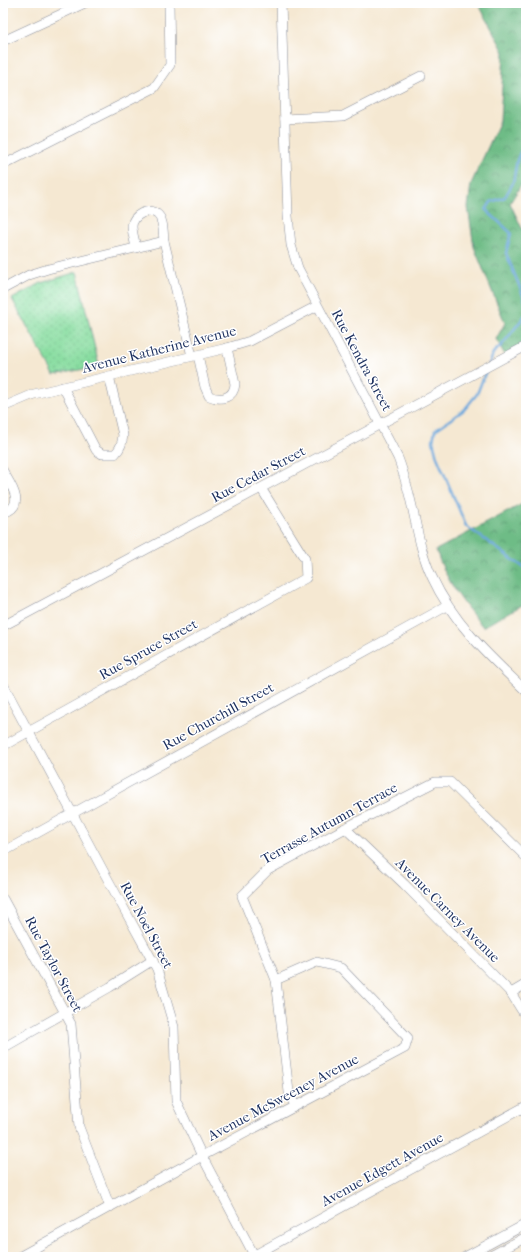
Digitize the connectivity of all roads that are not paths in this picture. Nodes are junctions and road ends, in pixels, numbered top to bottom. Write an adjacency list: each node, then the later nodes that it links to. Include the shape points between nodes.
1 (85, 3): 4 (street)
2 (169, 3): 7 (street, via 170,65 154,88)
3 (281, 3): 6 (street, Rue Kendra Street)
4 (3, 41)
5 (421, 76): 6 (street, via 343,116)
6 (285, 119): 11 (street, Rue Kendra Street, via 291,245 298,268)
7 (3, 165)
8 (164, 241): 9 (street); 9 (street, via 157,214 145,212 139,215 132,225); 14 (street)
9 (136, 248): 10 (street, via 48,268)
10 (3, 289)
11 (317, 306): 13 (street, Avenue Katherine Avenue, via 250,341); 18 (street, Rue Kendra Street)
12 (526, 346): 18 (street, Rue Cedar Street)
13 (227, 348): 14 (street, Avenue Katherine Avenue); 14 (street, via 235,384 227,398 209,396)
14 (195, 355): 15 (street, Avenue Katherine Avenue)
15 (109, 376): 16 (street, Avenue Katherine Avenue); 16 (street, via 123,435 120,449 115,454 102,454 96,450)
16 (63, 387): 17 (street, Avenue Katherine Avenue, via 34,394)
17 (3, 407)
18 (380, 424): 20 (street, Rue Cedar Street); 22 (street, Rue Kendra Street, via 398,458 431,577)
19 (3, 471): 21 (street, via 16,498 11,511)
20 (260, 488): 23 (street, Rue Cedar Street); 26 (street, Rue Spruce Street, via 305,559 306,578)
21 (3, 513)
22 (448, 606): 25 (street, Rue Kendra Street, via 469,635); 28 (street, Rue Churchill Street)
23 (3, 626)
24 (3, 684): 26 (street, Rue Noel Street)
25 (526, 691)
26 (29, 732): 27 (street, Rue Spruce Street); 28 (street, Rue Noel Street)
27 (3, 746)
28 (72, 813): 30 (street, Rue Churchill Street); 33 (street, Rue Noel Street)
29 (345, 828): 31 (street, Terrasse Autumn Terrace, via 435,782 450,782); 34 (street, Terrasse Autumn Terrace, via 268,870 242,896); 36 (street, Avenue Carney Avenue)
30 (3, 852)
31 (526, 857)
32 (3, 899): 37 (street, Rue Taylor Street)
33 (152, 960): 37 (street); 42 (street, Rue Noel Street, via 174,1027 176,1101)
34 (276, 980): 40 (street, Terrasse Autumn Terrace, via 289,1092); 40 (street, Avenue McSweeney Avenue, via 317,962 341,968 408,1038 405,1048)
35 (526, 984): 36 (street)
36 (511, 993): 38 (street, Avenue Carney Avenue)
37 (66, 1013): 39 (street); 43 (street, Rue Taylor Street, via 71,1024 79,1127)
38 (526, 1017)
39 (3, 1048)
40 (295, 1106): 42 (street, Avenue McSweeney Avenue)
41 (526, 1106): 46 (street, Avenue Edgett Avenue)
42 (202, 1156): 43 (street, Avenue McSweeney Avenue); 46 (street, Rue Noel Street)
43 (110, 1207): 47 (street, Avenue McSweeney Avenue)
44 (526, 1224): 48 (street)
45 (526, 1237): 49 (street)
46 (253, 1256)
47 (19, 1257)
48 (465, 1257)
49 (489, 1257)

